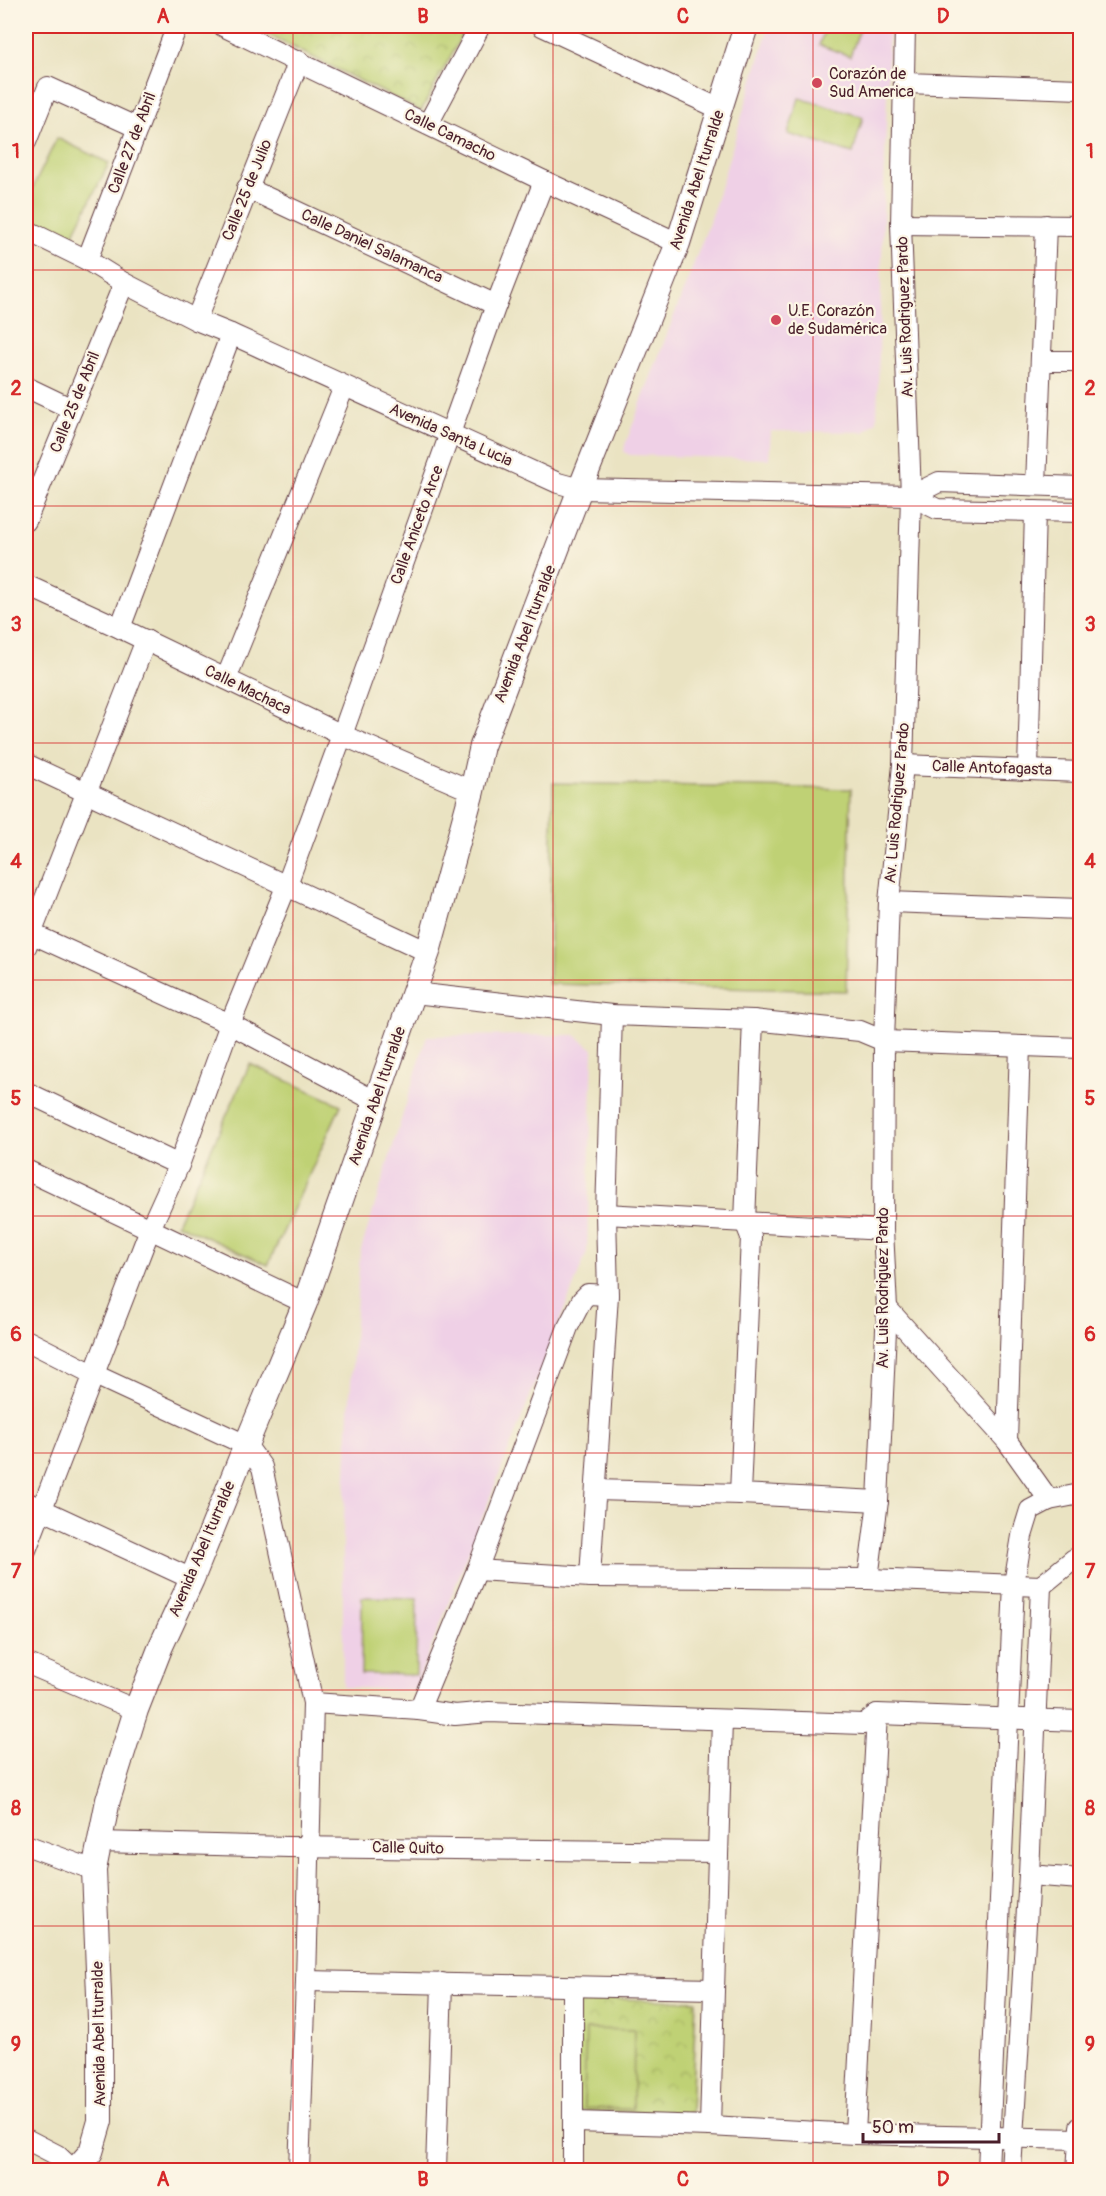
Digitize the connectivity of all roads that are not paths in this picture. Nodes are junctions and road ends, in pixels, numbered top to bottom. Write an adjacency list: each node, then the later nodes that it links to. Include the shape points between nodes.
1 (177, 26): 12 (street, Calle 27 de Abril)
2 (223, 26): 7 (street, Calle Camacho)
3 (480, 26): 11 (street)
4 (542, 26): 10 (street)
5 (746, 26): 10 (street, Avenida Abel Iturralde)
6 (906, 26): 8 (street, Av. Luis Rodriguez Pardo)
7 (299, 61): 11 (street, Calle Camacho); 15 (street, Calle 25 de Julio)
8 (905, 83): 9 (street); 16 (street, Av. Luis Rodriguez Pardo)
9 (1080, 88)
10 (720, 109): 20 (street, Avenida Abel Iturralde)
11 (428, 124): 14 (street, Calle Camacho)
12 (138, 128): 13 (street, via 48,87); 21 (street, Calle 27 de Abril)
13 (26, 142)
14 (544, 180): 20 (street, Calle Camacho); 23 (street, Calle Aniceto Arce)
15 (247, 188): 23 (street, Calle Daniel Salamanca); 24 (street, Calle 25 de Julio)
16 (901, 224): 17 (street); 35 (street, Av. Luis Rodriguez Pardo)
17 (1046, 225): 18 (street); 26 (street)
18 (1080, 226)
19 (26, 230): 21 (street, Avenida Santa Lucia)
20 (678, 243): 34 (street, Avenida Abel Iturralde)
21 (87, 260): 22 (street, Avenida Santa Lucia)
22 (124, 283): 24 (street, Avenida Santa Lucia); 30 (street, Calle 25 de Abril)
23 (496, 305): 31 (street, Calle Aniceto Arce)
24 (196, 320): 25 (street, Avenida Santa Lucia)
25 (231, 334): 29 (street, Avenida Santa Lucia); 40 (street)
26 (1042, 361): 27 (street); 32 (street)
27 (1080, 361)
28 (26, 387): 30 (street)
29 (344, 387): 31 (street, Avenida Santa Lucia); 42 (street)
30 (72, 409): 38 (street, Calle 25 de Abril)
31 (449, 435): 34 (street, Avenida Santa Lucia); 43 (street, Calle Aniceto Arce)
32 (1036, 485): 33 (street, Avenida Santa Lucia); 35 (street, Avenida Santa Lucia, via 939,482)
33 (1080, 487)
34 (580, 489): 35 (street, Avenida Santa Lucia); 48 (street, Avenida Abel Iturralde, via 482,746)
35 (912, 496): 36 (street, Avenida Santa Lucia, via 938,509); 45 (street, Av. Luis Rodriguez Pardo)
36 (1035, 511): 37 (street, Avenida Santa Lucia); 46 (street)
37 (1080, 512)
38 (26, 521)
39 (26, 585): 40 (street, Calle Machaca)
40 (120, 628): 41 (street, Calle Machaca)
41 (146, 640): 42 (street, Calle Machaca); 49 (street)
42 (226, 679): 43 (street, Calle Machaca)
43 (342, 735): 48 (street, Calle Machaca); 50 (street, Calle Aniceto Arce)
44 (26, 764): 49 (street)
45 (903, 765): 46 (street, Calle Antofagasta); 51 (street, Av. Luis Rodriguez Pardo)
46 (1028, 770): 47 (street, Calle Antofagasta)
47 (1080, 772)
48 (472, 791): 54 (street, Avenida Abel Iturralde)
49 (84, 793): 50 (street); 53 (street)
50 (286, 887): 54 (street); 58 (street, Calle Aniceto Arce)
51 (889, 902): 52 (street); 59 (street, Av. Luis Rodriguez Pardo)
52 (1080, 909)
53 (27, 937): 58 (street)
54 (428, 952): 55 (street, Avenida Abel Iturralde)
55 (414, 993): 56 (street); 63 (street, Avenida Abel Iturralde)
56 (612, 1015): 57 (street); 66 (street)
57 (753, 1020): 59 (street, via 860,1030); 67 (street)
58 (230, 1024): 63 (street); 64 (street, Calle Aniceto Arce)
59 (884, 1041): 60 (street); 69 (street, Av. Luis Rodriguez Pardo)
60 (1020, 1046): 61 (street); 75 (street)
61 (1080, 1048)
62 (26, 1092): 64 (street)
63 (375, 1101): 71 (street, Avenida Abel Iturralde)
64 (179, 1165): 68 (street, Calle Aniceto Arce)
65 (26, 1170): 68 (street)
66 (606, 1214): 67 (street); 70 (street)
67 (745, 1222): 69 (street); 78 (street, via 751,1237)
68 (150, 1229): 71 (street); 74 (street, Calle Aniceto Arce)
69 (883, 1230): 72 (street, Av. Luis Rodriguez Pardo)
70 (608, 1294): 77 (street); 85 (street, via 588,1294 568,1327)
71 (305, 1303): 76 (street, Avenida Abel Iturralde)
72 (887, 1308): 75 (street); 81 (street, Av. Luis Rodriguez Pardo)
73 (26, 1340): 74 (street)
74 (93, 1374): 76 (street); 82 (street, Calle Aniceto Arce)
75 (1007, 1441): 80 (street)
76 (246, 1445): 87 (street, Avenida Abel Iturralde); 92 (street, via 262,1467)
77 (596, 1490): 78 (street); 86 (street)
78 (740, 1494): 81 (street)
79 (1080, 1494): 80 (street)
80 (1049, 1500): 89 (street, via 1030,1510)
81 (878, 1501): 88 (street, Av. Luis Rodriguez Pardo)
82 (33, 1505): 83 (street, Calle Aniceto Arce); 87 (street)
83 (26, 1550)
84 (1078, 1558): 90 (street)
85 (477, 1570): 86 (street); 94 (street)
86 (590, 1577): 88 (street)
87 (192, 1580): 93 (street, Avenida Abel Iturralde)
88 (868, 1580): 89 (street)
89 (1014, 1584): 90 (street); 98 (street)
90 (1041, 1586): 96 (street)
91 (26, 1664): 93 (street)
92 (313, 1703): 94 (street); 102 (street)
93 (136, 1710): 100 (street, Avenida Abel Iturralde)
94 (419, 1710): 97 (street, via 455,1715 489,1712)
95 (877, 1714): 97 (street, via 864,1724); 98 (street); 113 (street)
96 (1035, 1719): 98 (street); 99 (street); 105 (street)
97 (722, 1720): 103 (street)
98 (1007, 1720): 115 (street)
99 (1080, 1721)
100 (99, 1842): 102 (street, Calle Quito); 104 (street, Avenida Abel Iturralde)
101 (26, 1845): 104 (street)
102 (308, 1847): 103 (street, Calle Quito); 107 (street)
103 (717, 1852): 110 (street)
104 (94, 1870): 118 (street, Avenida Abel Iturralde, via 100,2121 91,2152)
105 (1029, 1875): 106 (street); 116 (street)
106 (1080, 1879)
107 (306, 1981): 108 (street); 119 (street)
108 (442, 1983): 109 (street); 120 (street)
109 (573, 1987): 110 (street); 111 (street)
110 (714, 1989): 112 (street)
111 (575, 2122): 112 (street); 121 (street)
112 (711, 2126): 113 (street)
113 (855, 2134): 115 (street)
114 (1080, 2135): 116 (street); 124 (street)
115 (989, 2136): 116 (street); 122 (street)
116 (1012, 2138): 123 (street)
117 (26, 2139): 118 (street, via 57,2155)
118 (74, 2170)
119 (299, 2170)
120 (436, 2170)
121 (573, 2170)
122 (988, 2170)
123 (1011, 2170)
124 (1077, 2170)

